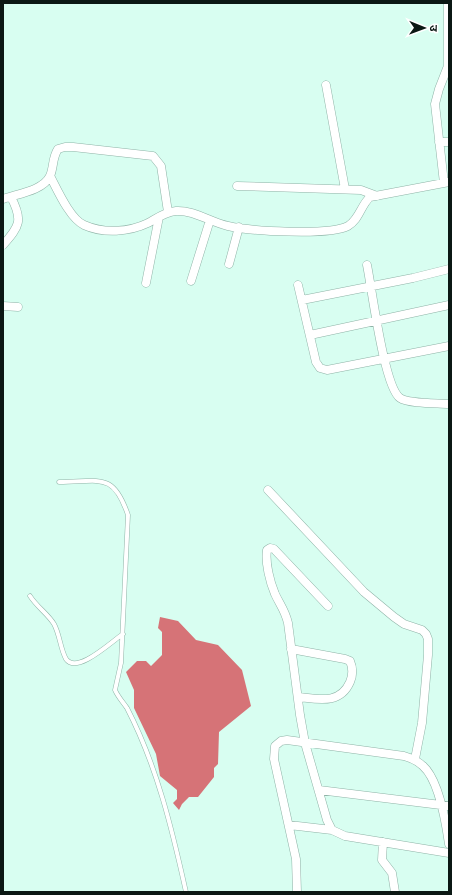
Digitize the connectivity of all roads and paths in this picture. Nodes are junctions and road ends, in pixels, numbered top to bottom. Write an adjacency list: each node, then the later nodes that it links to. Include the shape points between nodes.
1 (448, 3): 3 (street, via 448,66 436,104)
2 (326, 85): 8 (street)
3 (439, 142): 4 (street); 6 (street)
4 (449, 142)
5 (50, 176): 10 (street, via 34,189); 11 (street, via 53,159 61,147 153,156 162,170); 12 (street, via 74,217 89,228 125,230 136,228)
6 (446, 182): 9 (street)
7 (237, 186): 8 (street)
8 (345, 189): 9 (street, via 361,190)
9 (377, 196): 14 (street, via 366,201 347,226 295,231)
10 (11, 197): 15 (street, via 18,210 18,223)
11 (168, 212): 12 (street); 13 (street, via 188,212)
12 (159, 217): 20 (street)
13 (210, 220): 14 (street); 19 (street)
14 (239, 228): 16 (street)
15 (3, 245)
16 (229, 264)
17 (367, 265): 22 (street)
18 (449, 269): 22 (street)
19 (191, 281)
20 (146, 283)
21 (298, 285): 23 (street)
22 (371, 286): 23 (street); 27 (street)
23 (302, 300): 28 (street)
24 (449, 305): 27 (street)
25 (3, 306): 26 (street)
26 (18, 307)
27 (377, 322): 28 (street); 30 (street)
28 (310, 335): 30 (street, via 316,362 320,368 327,370)
29 (449, 346): 30 (street)
30 (384, 358): 31 (street, via 392,388 400,398)
31 (449, 404)
32 (59, 482): 36 (lane, via 107,482 121,496 128,515)
33 (268, 490): 40 (street, via 364,592 404,624 426,634 428,656 422,724)
34 (30, 596): 36 (lane, via 54,625 63,653 69,662 74,664 90,659)
35 (328, 606): 37 (street, via 274,549 267,550 272,586 285,610)
36 (122, 634): 48 (lane, via 121,663 115,690 140,735 163,796)
37 (291, 649): 38 (street); 38 (street, via 345,659 350,661 352,666 351,679 342,695 330,699)
38 (298, 697): 39 (street)
39 (305, 742): 40 (street); 41 (street); 43 (street, via 281,741 276,746 274,758)
40 (415, 759): 42 (street, via 430,775)
41 (319, 790): 42 (street); 44 (street)
42 (445, 806): 46 (street)
43 (289, 825): 44 (street); 49 (street, via 296,859)
44 (332, 830): 45 (street, via 345,836)
45 (383, 842): 47 (street); 50 (street, via 382,860 392,873)
46 (449, 844)
47 (449, 853)
48 (186, 892)
49 (297, 892)
50 (395, 892)

